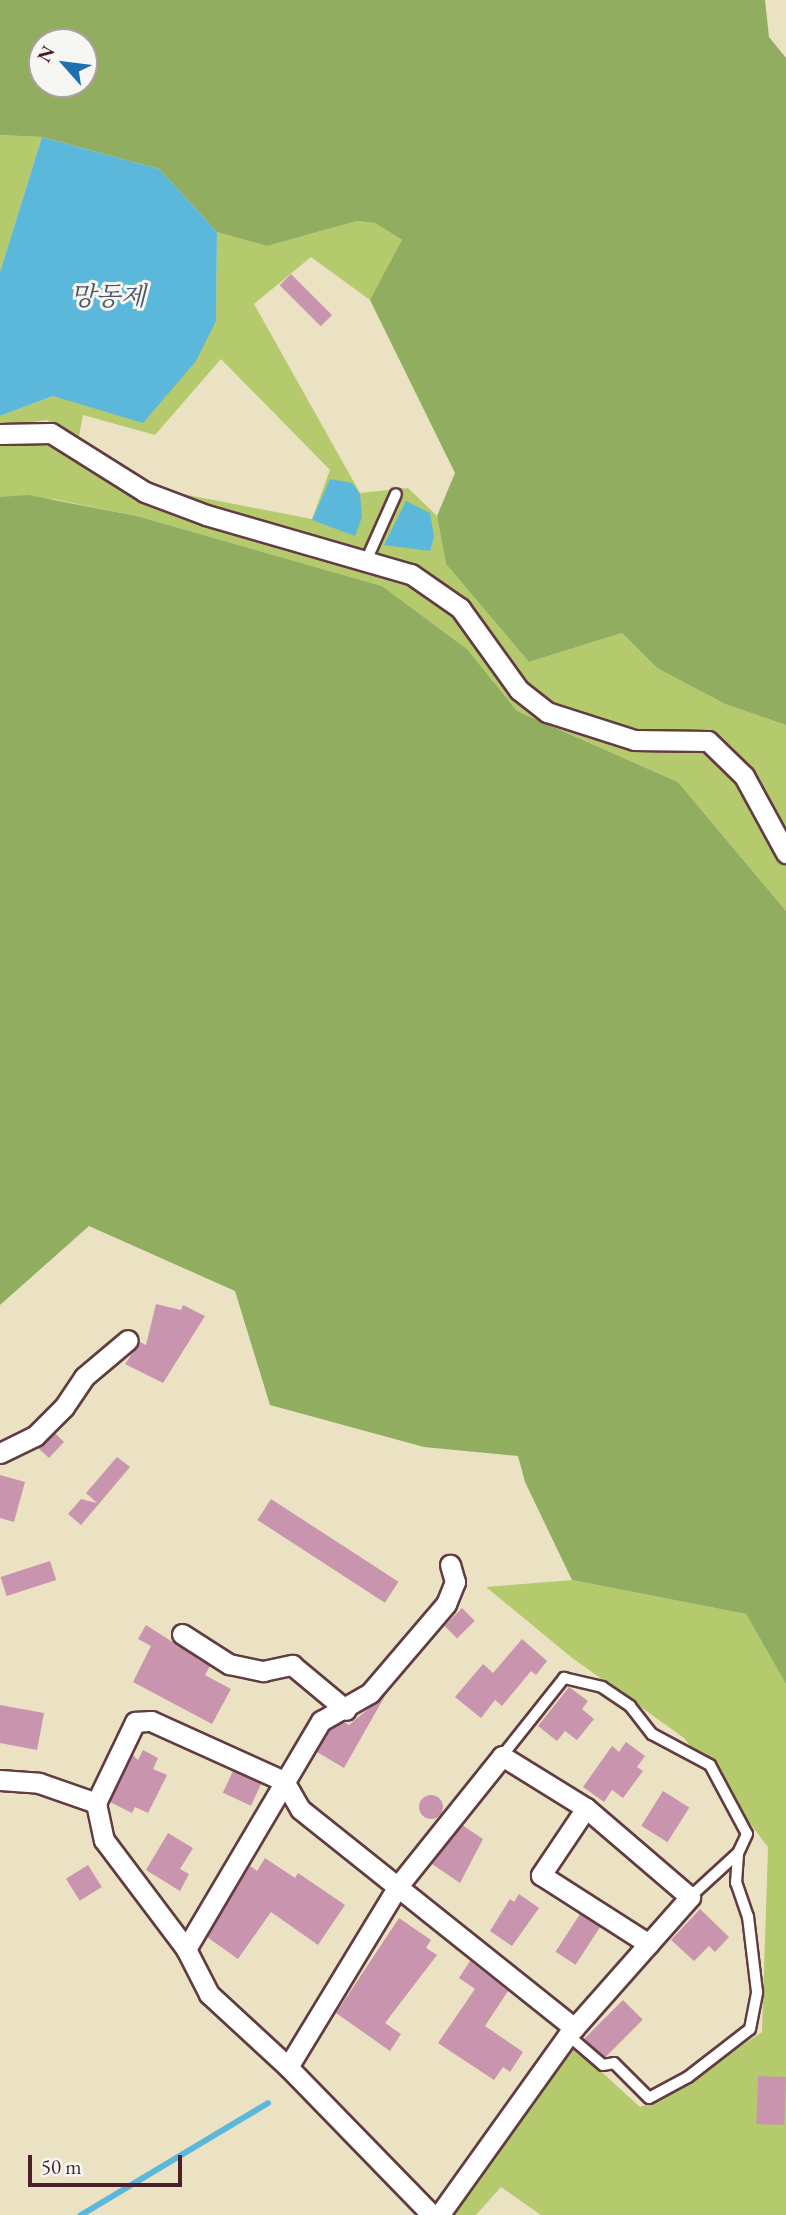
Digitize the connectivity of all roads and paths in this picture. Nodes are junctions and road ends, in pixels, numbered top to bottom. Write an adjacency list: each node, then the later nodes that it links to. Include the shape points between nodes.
1 (0, 434): 3 (street, via 51,433 145,492 206,515)
2 (396, 494): 3 (lane)
3 (366, 561): 4 (street, via 411,574 460,608 519,690 547,712 634,740 708,741 744,776)
4 (786, 853)
5 (128, 1340): 6 (street, via 84,1377 64,1407 35,1436)
6 (0, 1453)
7 (450, 1564): 9 (street, via 455,1582 446,1604 370,1692)
8 (182, 1634): 9 (street, via 229,1664 263,1671 292,1665)
9 (346, 1710): 12 (street, via 321,1721)
10 (502, 1756): 14 (street); 15 (lane, via 564,1678 602,1686 630,1706 652,1734 710,1765 747,1834); 16 (street)
11 (0, 1780): 13 (street, via 39,1783)
12 (284, 1781): 13 (street, via 151,1721 135,1722); 16 (street, via 300,1809); 19 (street)
13 (96, 1803): 19 (street, via 104,1840)
14 (586, 1808): 17 (street); 18 (street, via 541,1875)
15 (738, 1853): 17 (lane); 20 (lane, via 736,1883 748,1917 757,1992 750,2029 688,2077 649,2098 614,2063 603,2065)
16 (398, 1886): 20 (street); 21 (street)
17 (690, 1896): 18 (street)
18 (649, 1944): 20 (street)
19 (186, 1949): 21 (street, via 209,1994)
20 (571, 2031): 23 (street)
21 (288, 2067): 22 (street)
22 (432, 2215)
23 (439, 2215)

